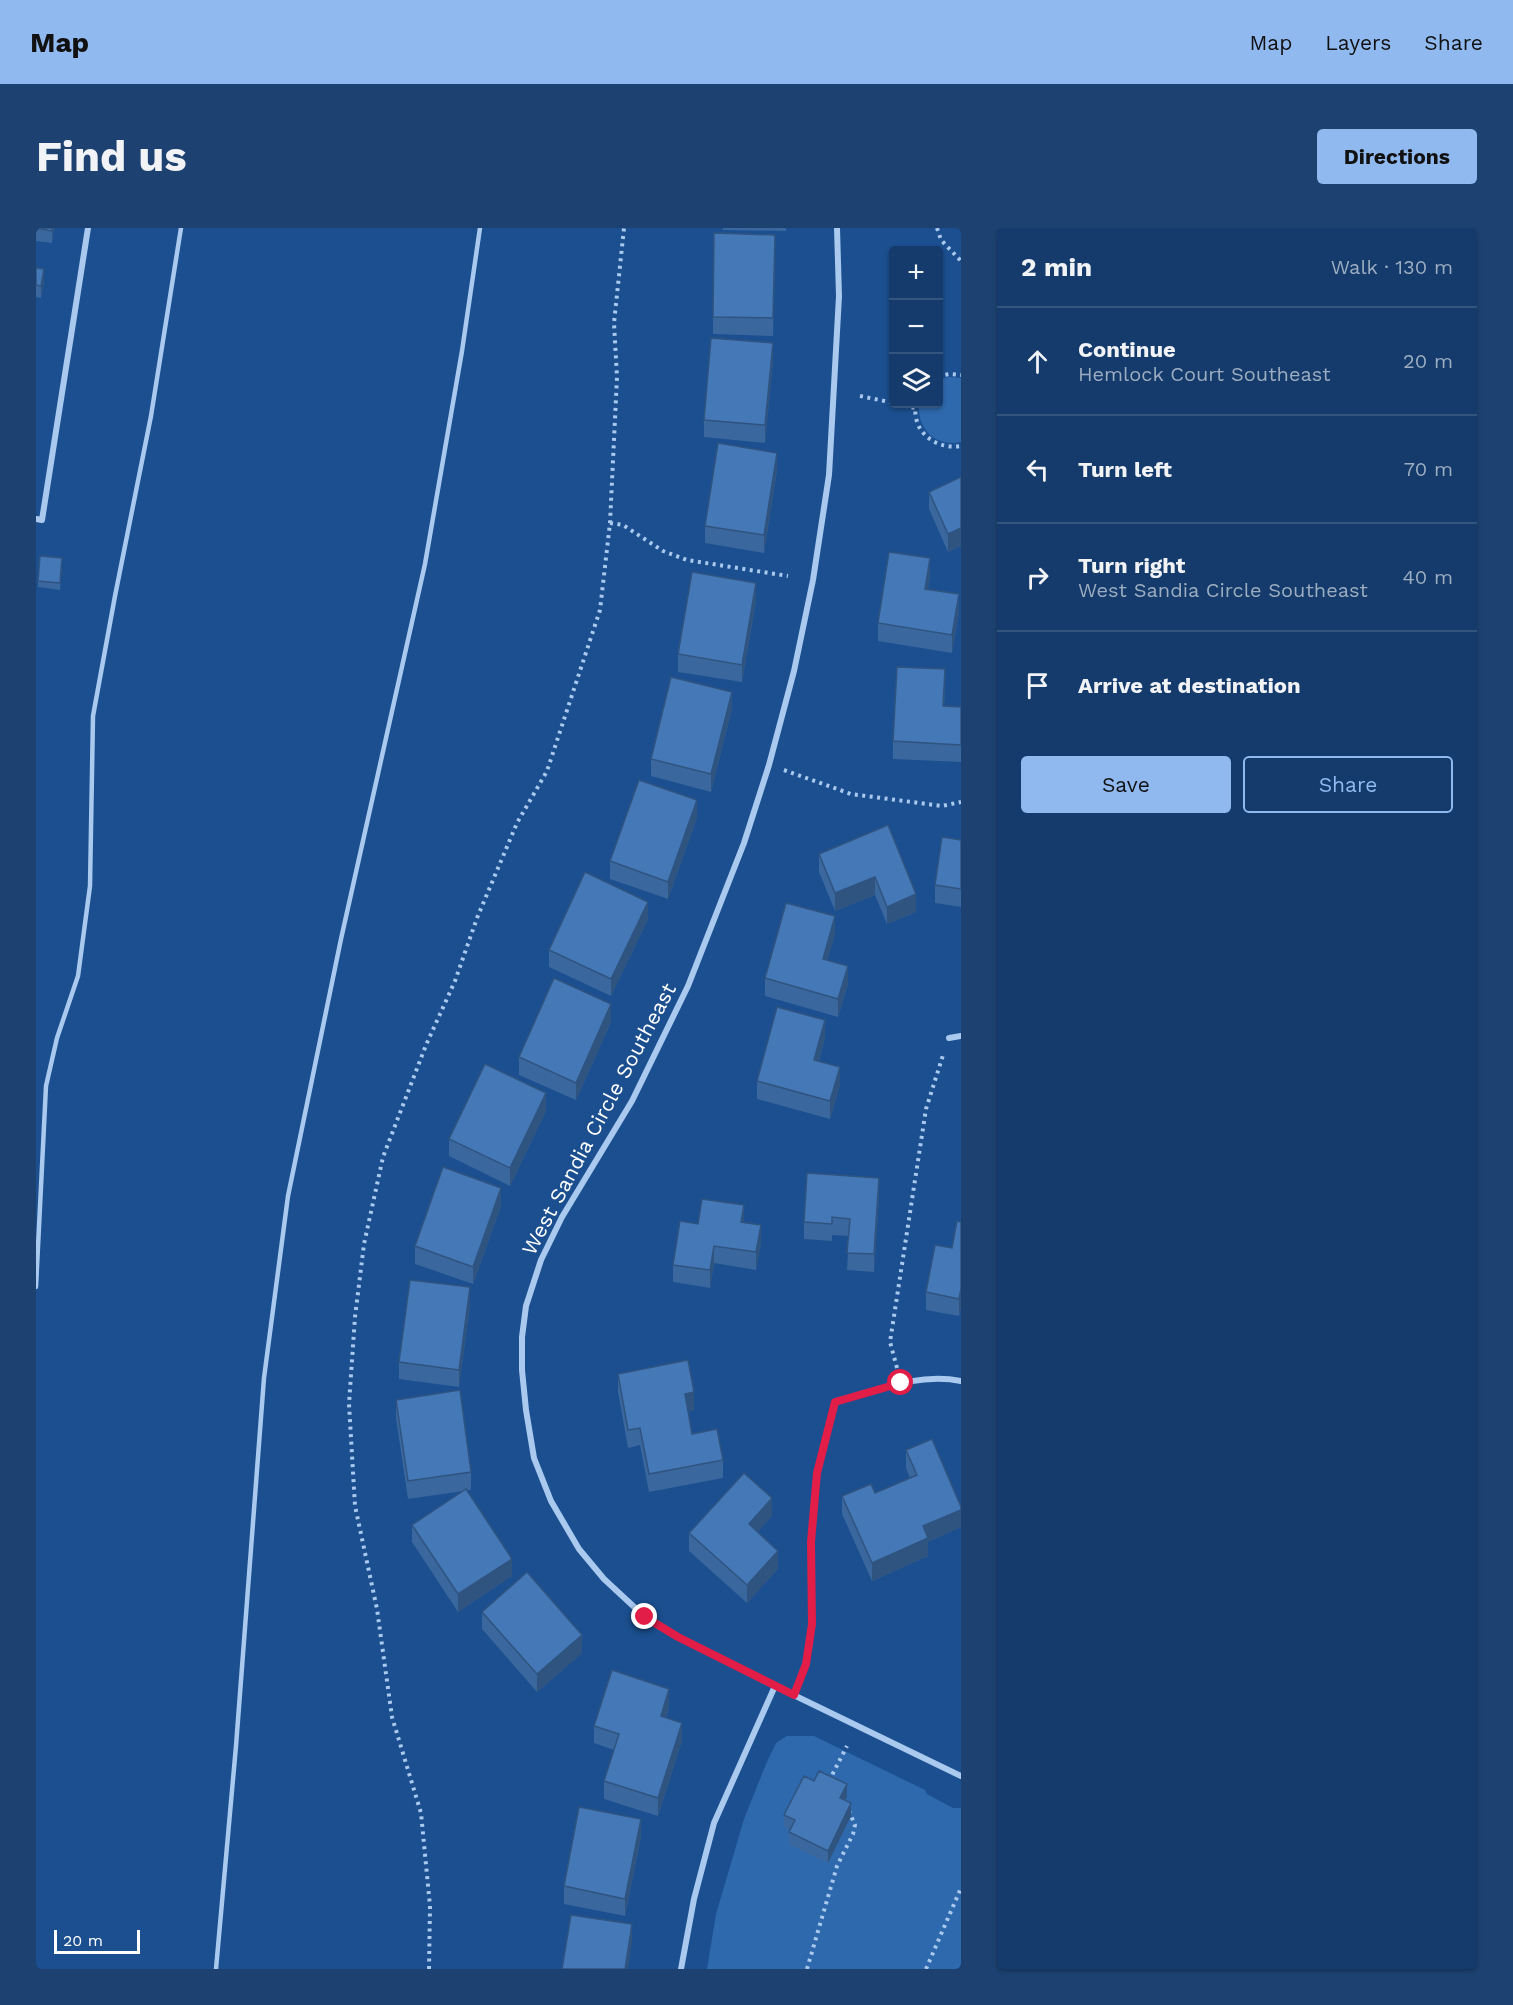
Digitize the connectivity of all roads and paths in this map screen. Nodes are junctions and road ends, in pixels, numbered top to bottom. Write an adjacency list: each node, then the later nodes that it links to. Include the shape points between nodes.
1 (88, 228): 14 (street)
2 (181, 228): 21 (lane, via 151,416 93,716 90,886 78,976 46,1086)
3 (480, 228): 32 (lane, via 425,564 288,1196 264,1378)
4 (624, 228): 15 (path, via 614,323 617,377)
5 (837, 228): 17 (street, West Sandia Circle Southeast, via 839,296 829,475 813,580)
6 (937, 228): 7 (path, via 941,240)
7 (961, 261)
8 (943, 375): 9 (path)
9 (961, 375)
10 (860, 396): 11 (path)
11 (889, 402)
12 (916, 408): 13 (path, via 919,426 929,440)
13 (961, 446)
14 (39, 520)
15 (610, 524): 16 (path, via 623,525 663,551 687,560); 33 (path, via 600,610 548,771 513,834 477,918 383,1157 364,1244 356,1306 349,1404 355,1506 377,1609 392,1717 421,1813 430,1906)
16 (788, 576)
17 (769, 765): 18 (path, via 851,794 942,806); 25 (street, West Sandia Circle Southeast, via 744,843 683,997 632,1101 562,1217 541,1260 526,1306 522,1370 534,1458 551,1501 579,1549 645,1617)
18 (961, 802)
19 (961, 1036): 20 (street)
20 (949, 1038): 23 (path, via 926,1109 890,1342)
21 (36, 1287)
22 (961, 1381): 23 (street, via 945,1378)
23 (901, 1383): 24 (street)
24 (835, 1402): 26 (path, via 817,1473 811,1542 812,1624 806,1664)
25 (775, 1686): 26 (street, West Sandia Circle Southeast); 34 (street, via 714,1823)
26 (794, 1695): 28 (street, West Sandia Circle Southeast)
27 (847, 1746): 29 (path)
28 (961, 1776)
29 (825, 1788)
30 (847, 1808): 35 (path, via 855,1825 853,1834 837,1866)
31 (961, 1888): 36 (path)
32 (216, 1969)
33 (429, 1969)
34 (681, 1969)
35 (807, 1969)
36 (926, 1969)

